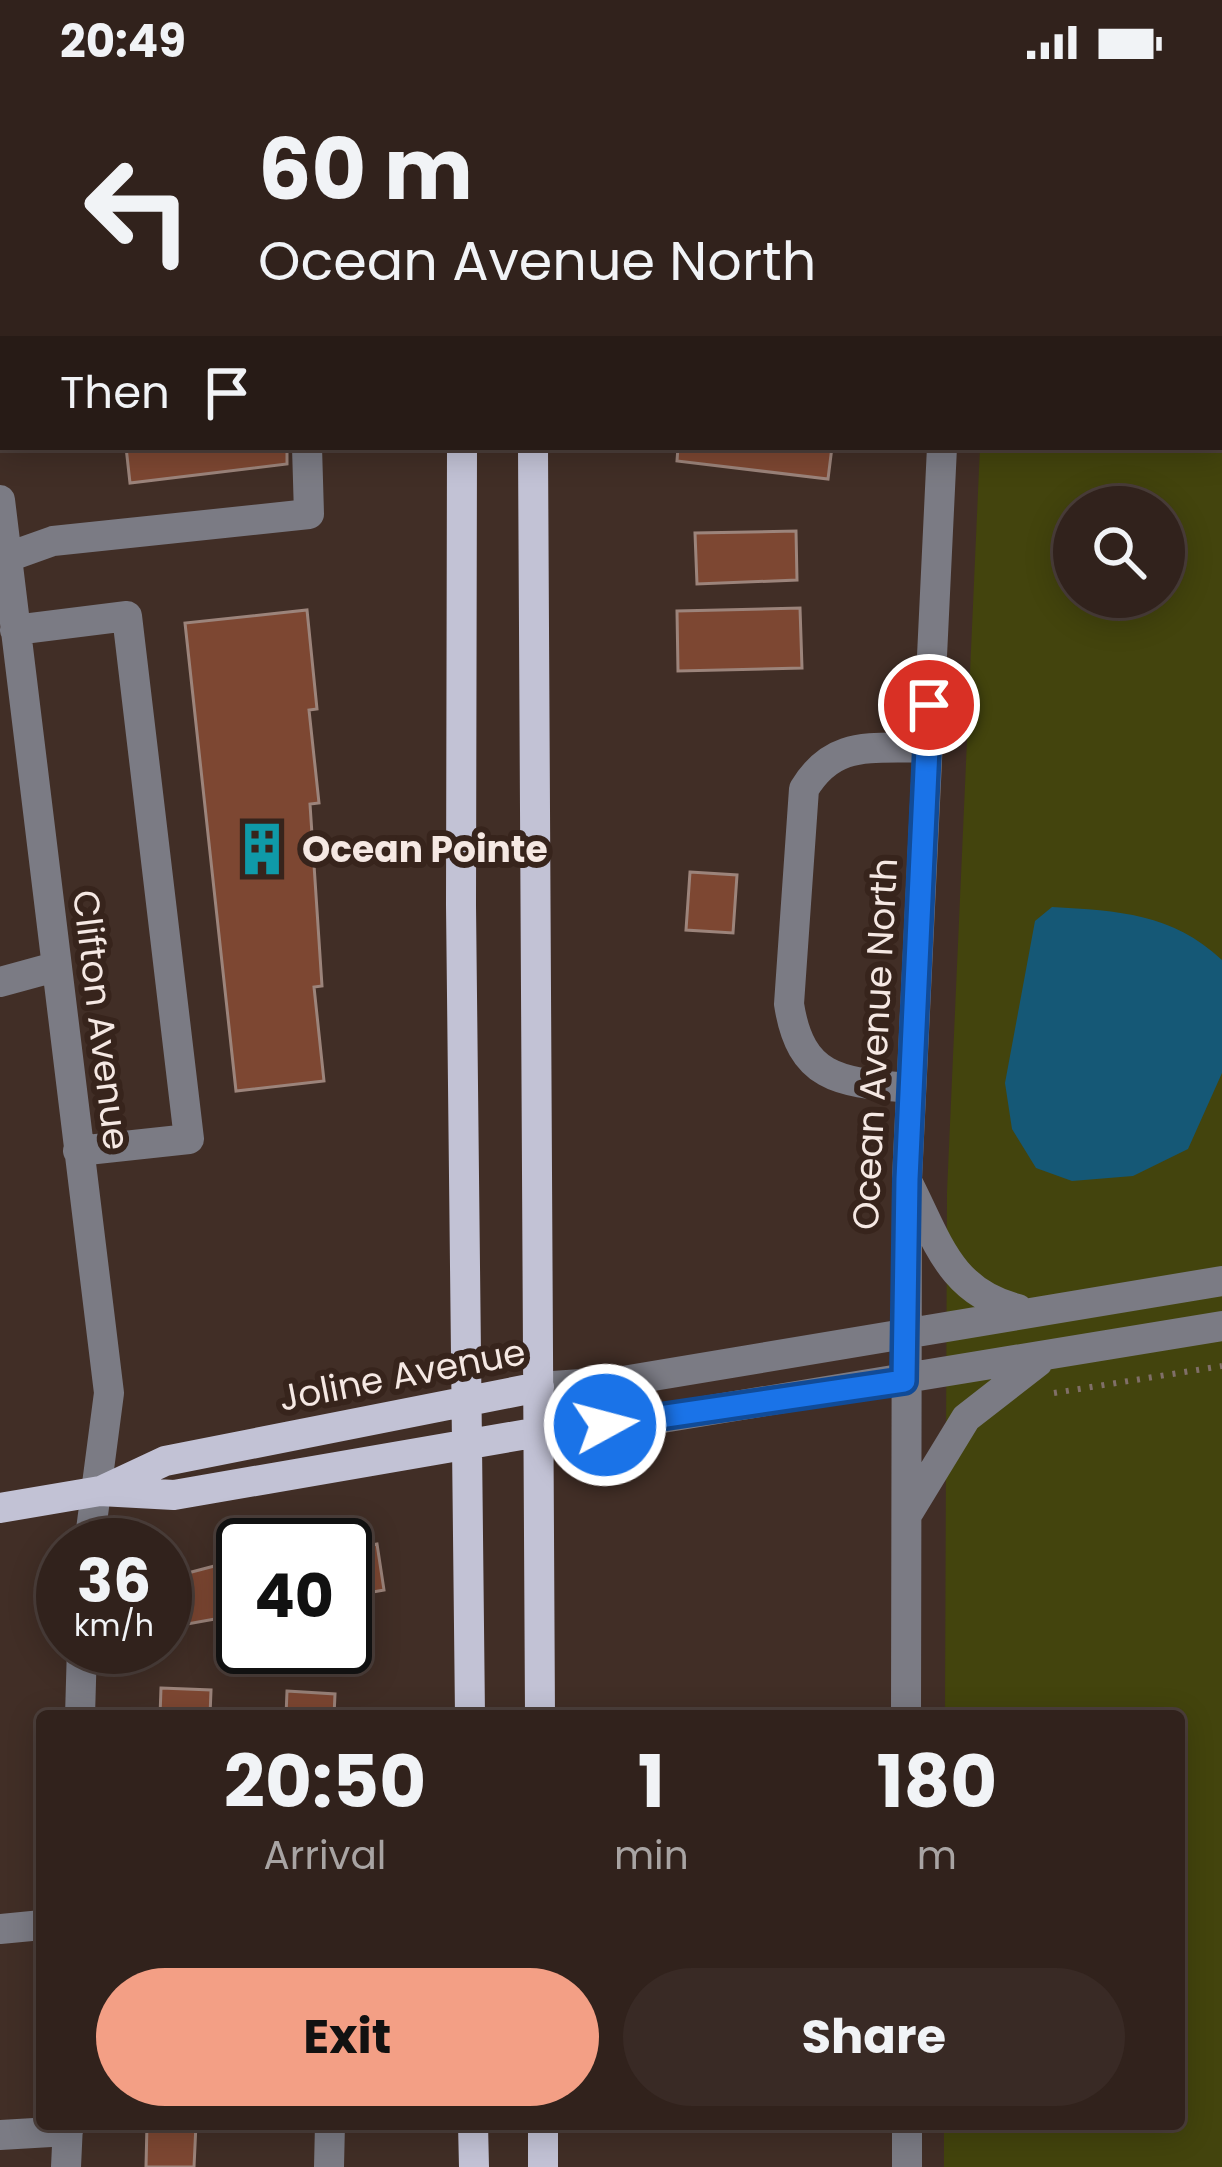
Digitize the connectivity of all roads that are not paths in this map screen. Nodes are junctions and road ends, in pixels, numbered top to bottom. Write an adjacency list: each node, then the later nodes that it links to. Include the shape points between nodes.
1 (307, 450): 6 (street, via 309,514 53,542)
2 (463, 450): 21 (main road)
3 (533, 450): 20 (main road)
4 (942, 450): 8 (street, Ocean Avenue North)
5 (0, 500): 6 (street, Clifton Avenue)
6 (3, 559): 7 (street, Clifton Avenue)
7 (15, 630): 9 (street, Clifton Avenue); 12 (street, via 127,616 189,1139)
8 (927, 748): 11 (street, Ocean Avenue North); 11 (street, via 850,750 821,760 804,789 789,1004 807,1059 833,1077)
9 (55, 968): 10 (street); 12 (street, Clifton Avenue)
10 (0, 982)
11 (911, 1088): 13 (street, Ocean Avenue North)
12 (78, 1150): 24 (street, Clifton Avenue, via 109,1393)
13 (907, 1179): 15 (street, via 960,1279 983,1300); 17 (street, Ocean Avenue North)
14 (1222, 1281): 15 (street, Joline Avenue)
15 (1029, 1312): 17 (street, Joline Avenue)
16 (1222, 1326): 18 (street, Joline Avenue)
17 (903, 1334): 19 (street, Ocean Avenue North); 20 (street, Joline Avenue)
18 (1042, 1359): 19 (street, Joline Avenue); 27 (street, via 966,1418)
19 (904, 1381): 22 (street, Joline Avenue); 27 (street, Ocean Avenue North)
20 (539, 1388): 21 (main road, Joline Avenue); 22 (main road)
21 (467, 1400): 23 (main road); 24 (main road, Joline Avenue, via 165,1461)
22 (539, 1432): 23 (main road, Joline Avenue); 31 (main road)
23 (466, 1444): 24 (main road, Joline Avenue, via 174,1495); 30 (main road)
24 (100, 1491): 25 (main road, Joline Avenue); 26 (street, Clifton Avenue)
25 (0, 1508)
26 (94, 1518)
27 (905, 1519): 32 (street, Ocean Avenue North)
28 (81, 1674): 29 (street)
29 (80, 1710)
30 (470, 1710)
31 (540, 1710)
32 (906, 1710)
33 (36, 1926): 34 (street)
34 (0, 1930)
35 (39, 2130): 41 (street)
36 (68, 2130): 42 (street)
37 (330, 2130): 43 (street)
38 (473, 2130): 44 (main road)
39 (543, 2130): 45 (main road)
40 (907, 2130): 46 (street)
41 (0, 2134)
42 (66, 2167)
43 (328, 2167)
44 (474, 2167)
45 (543, 2167)
46 (908, 2167)

